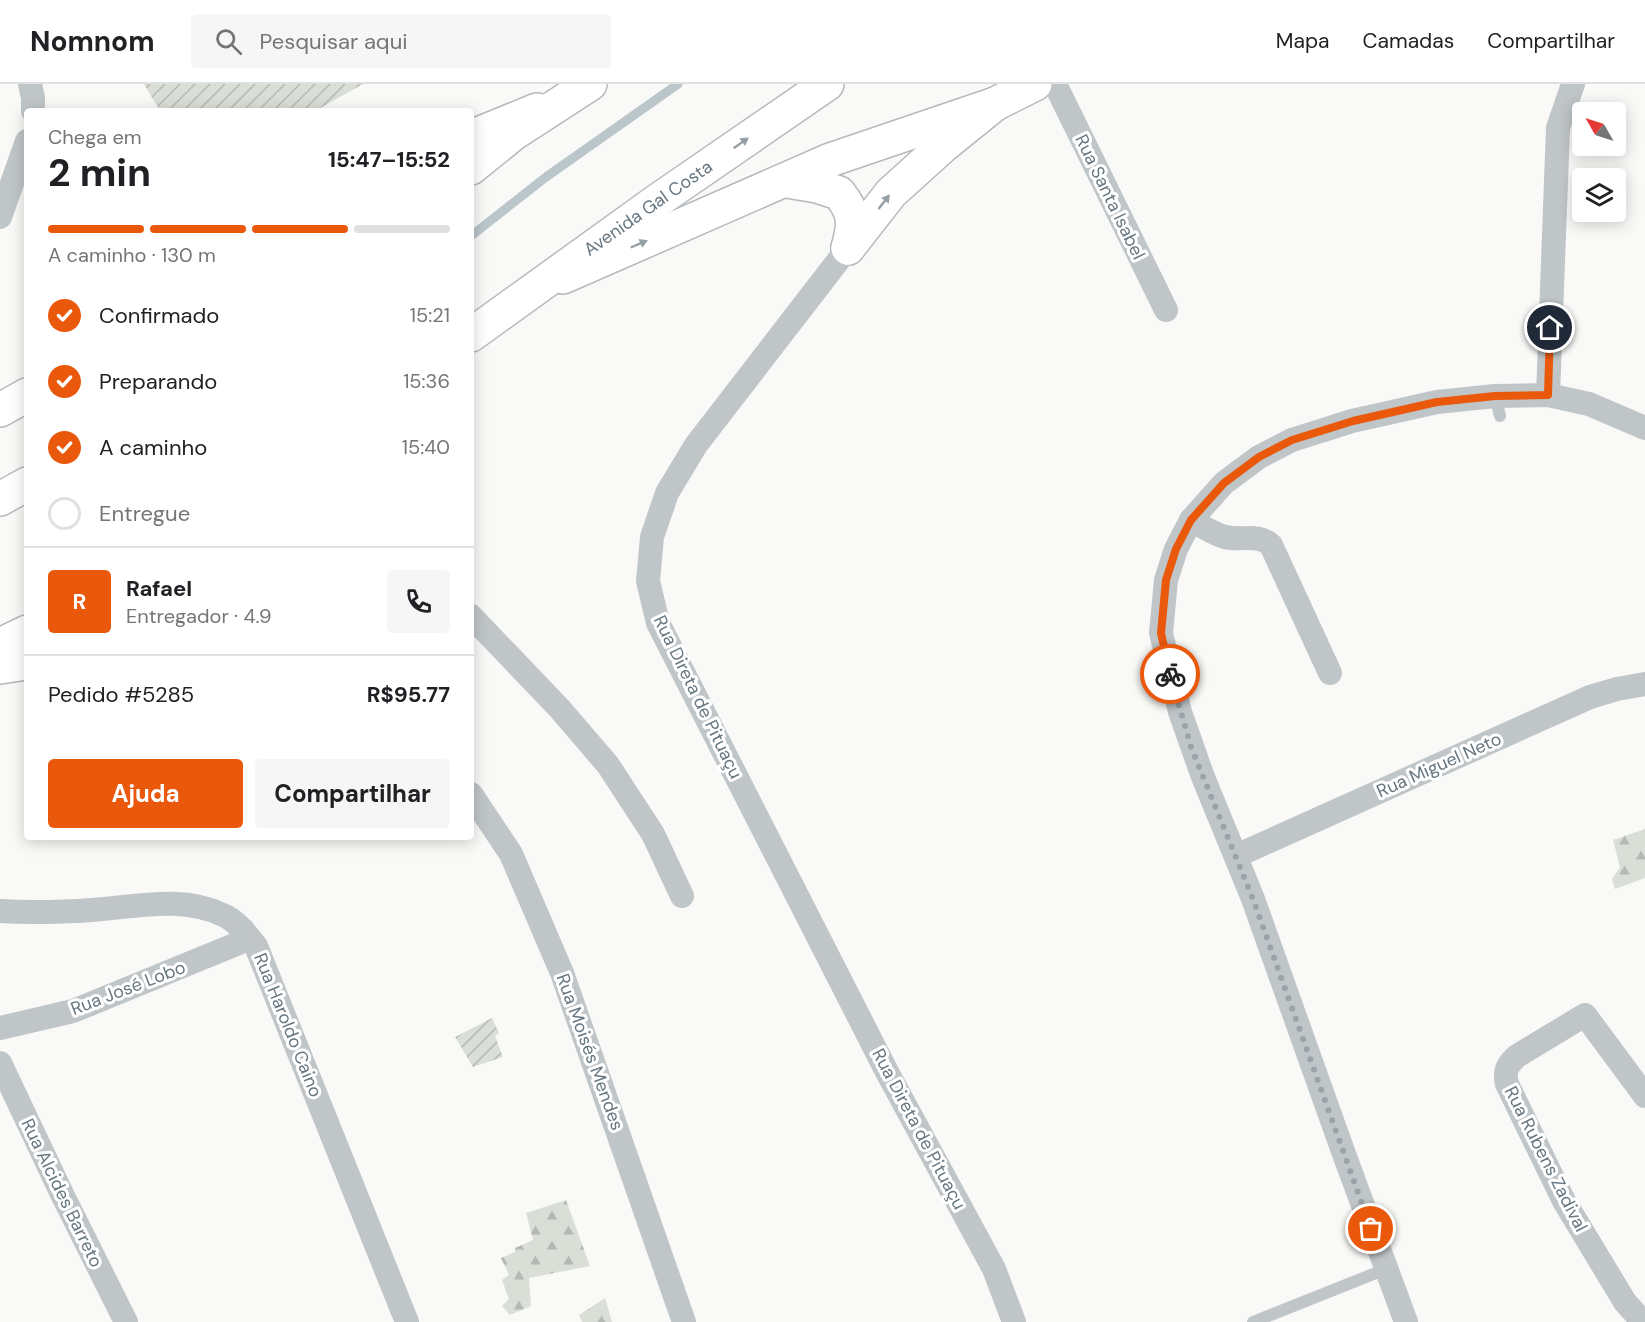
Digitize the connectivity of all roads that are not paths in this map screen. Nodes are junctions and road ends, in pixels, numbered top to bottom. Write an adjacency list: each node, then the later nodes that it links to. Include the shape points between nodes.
1 (30, 84): 8 (street)
2 (828, 84): 15 (street, Avenida Gal Costa, one-way to 2)
3 (1035, 84): 7 (street, Rua Direta de Pituaçu)
4 (1055, 84): 16 (street, Rua Santa Isabel)
5 (1573, 84): 18 (street, via 1558,128)
6 (581, 90): 9 (street); 11 (street, via 513,134)
7 (996, 104): 12 (street, via 830,160); 14 (street, Rua Direta de Pituaçu, one-way to 7, via 891,193)
8 (33, 108)
9 (474, 136)
10 (24, 149): 13 (street)
11 (474, 166)
12 (787, 181): 14 (street, via 839,193 852,215 854,228); 15 (street, one-way to 12)
13 (0, 217)
14 (848, 248): 44 (street, Rua Direta de Pituaçu, via 696,445 667,493 652,537 648,581 658,623 887,1072 994,1269)
15 (528, 292): 17 (street, Avenida Gal Costa)
16 (1166, 310)
17 (474, 333)
18 (1548, 395): 21 (street, via 1590,404); 24 (street, via 1497,406 1437,402 1292,440 1259,457 1224,483)
19 (24, 397): 20 (street)
20 (0, 410)
21 (1645, 428)
22 (24, 486): 23 (street)
23 (0, 499)
24 (1191, 520): 30 (street, via 1226,537 1257,538 1271,545); 33 (street, via 1166,580 1161,633 1191,747)
25 (474, 619): 34 (street, via 608,765 652,834)
26 (24, 633): 27 (street)
27 (0, 645)
28 (24, 663): 29 (street)
29 (0, 667)
30 (1330, 673)
31 (1645, 684): 33 (street, Rua Miguel Neto, via 1590,697)
32 (474, 798): 43 (street, Rua Moisés Mendes, via 511,854 562,973)
33 (1236, 856): 40 (street)
34 (682, 896)
35 (0, 911): 36 (street, Rua Haroldo Caino, via 192,904 225,915)
36 (243, 930): 37 (street, Rua José Lobo, via 239,943 174,971 73,1011); 42 (street, Rua Haroldo Caino, via 256,946)
37 (0, 1028)
38 (0, 1063): 41 (street, Rua Alcides Barreto)
39 (1645, 1096): 47 (street, Rua Rubens Zadival, via 1585,1015 1517,1056 1508,1063 1504,1074 1564,1201 1625,1302)
40 (1386, 1269): 45 (lane); 46 (street)
41 (126, 1322)
42 (406, 1322)
43 (684, 1322)
44 (1014, 1322)
45 (1253, 1322)
46 (1406, 1322)
47 (1642, 1322)

